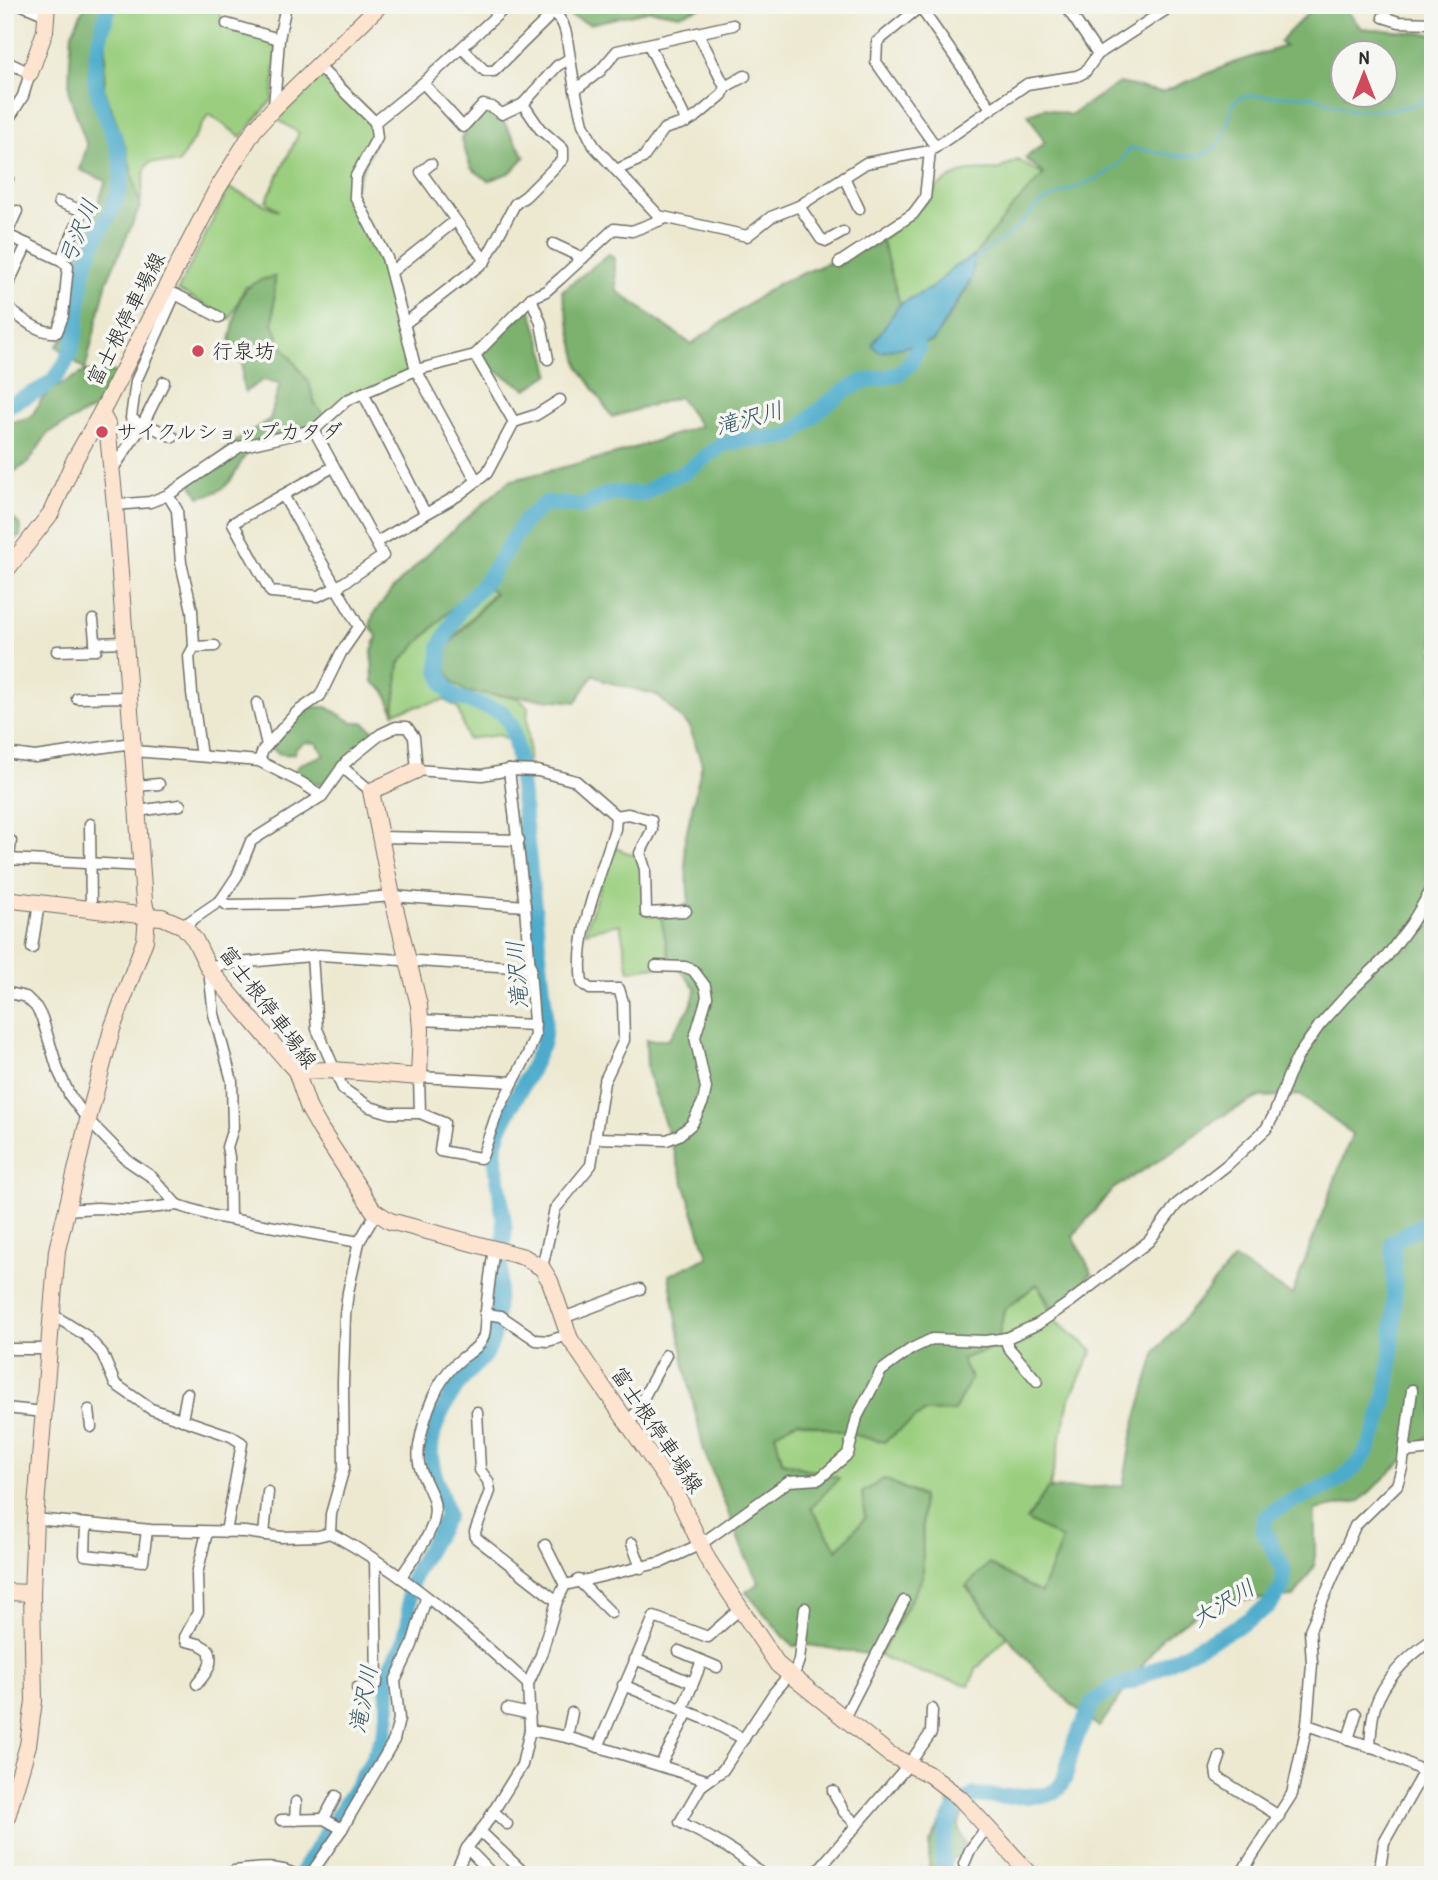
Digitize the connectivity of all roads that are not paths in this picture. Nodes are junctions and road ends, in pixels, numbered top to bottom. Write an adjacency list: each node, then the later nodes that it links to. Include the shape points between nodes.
1 (22, 5): 10 (street)
2 (286, 5): 16 (street)
3 (380, 5): 22 (main road, 富士根停車場線)
4 (508, 5): 18 (street)
5 (1065, 5): 19 (street)
6 (1173, 5): 9 (street)
7 (921, 6): 30 (street); 34 (street, via 877,42 876,62)
8 (552, 7): 18 (street, via 494,71 485,71); 20 (street, via 566,33)
9 (1158, 9): 19 (street)
10 (46, 10): 23 (main road, via 45,31)
11 (1382, 17): 12 (street)
12 (1433, 23)
13 (227, 24): 16 (street)
14 (733, 25): 15 (street)
15 (698, 33): 17 (street); 26 (street)
16 (279, 39): 29 (street)
17 (649, 45): 27 (street, via 617,51); 32 (street)
18 (462, 48): 25 (street)
19 (1098, 54): 30 (street, via 1077,76 1027,84)
20 (569, 59): 27 (street); 28 (street)
21 (5, 61): 23 (street)
22 (317, 65): 29 (main road, 富士根停車場線); 31 (street)
23 (30, 73): 33 (street, via 23,96)
24 (745, 76): 26 (street)
25 (423, 83): 28 (street, via 463,127 483,105 502,114); 31 (street)
26 (725, 88): 32 (street)
27 (575, 90): 36 (street, via 594,146)
28 (523, 104): 50 (street, via 540,129 563,149 563,159 515,204)
29 (274, 107): 64 (main road, 富士根停車場線, via 235,158)
30 (990, 107): 34 (street)
31 (375, 121): 52 (street, via 377,138 356,176 355,196)
32 (687, 122): 36 (street, via 664,129 643,158)
33 (5, 125)
34 (933, 149): 37 (street, via 866,163); 51 (street, via 925,198 913,214)
35 (431, 164): 43 (street, via 421,172)
36 (616, 170): 42 (street)
37 (844, 177): 39 (street); 40 (street)
38 (59, 202): 49 (street, via 83,211)
39 (799, 206): 42 (street, via 771,217 747,236); 44 (street, via 821,239 827,241)
40 (859, 209)
41 (17, 211): 45 (street)
42 (666, 218): 48 (street, via 632,231 614,229)
43 (455, 221): 50 (street); 52 (street)
44 (843, 232)
45 (6, 235): 46 (street)
46 (27, 244): 49 (street); 53 (street)
47 (553, 244): 48 (street)
48 (583, 258): 54 (street)
49 (61, 260): 55 (street, via 68,266 57,332 35,327)
50 (485, 261): 57 (street)
51 (839, 263)
52 (391, 272): 57 (street)
53 (5, 290)
54 (531, 299): 58 (street); 59 (street)
55 (5, 306)
56 (219, 317): 66 (street, via 175,294 136,382 131,418)
57 (404, 324): 60 (street)
58 (475, 355): 60 (street); 65 (street)
59 (548, 359)
60 (416, 370): 62 (street); 71 (street)
61 (164, 382): 66 (street)
62 (363, 393): 67 (street, via 347,400); 75 (street)
63 (560, 400): 65 (street)
64 (101, 413): 70 (main road, 富士根停車場線, via 107,424); 77 (main road, via 51,513)
65 (514, 422): 71 (street, via 487,473)
66 (142, 426): 68 (street); 70 (street)
67 (314, 430): 69 (street); 72 (street, via 239,447)
68 (173, 437)
69 (332, 467): 73 (street); 76 (street)
70 (112, 470): 74 (main road, 富士根停車場線)
71 (476, 480): 75 (street)
72 (168, 495): 74 (street, via 150,502); 83 (street, via 177,510)
73 (283, 495): 78 (street); 78 (street, via 233,523 271,592 318,596)
74 (115, 505): 80 (main road, 富士根停車場線)
75 (425, 513): 76 (street)
76 (377, 542): 78 (street, via 383,556)
77 (5, 572)
78 (336, 588): 88 (street, via 359,627 320,696 297,712)
79 (93, 620): 81 (street)
80 (125, 642): 81 (street); 85 (main road, 富士根停車場線)
81 (95, 643): 84 (street, via 96,650)
82 (215, 646): 83 (street)
83 (194, 647): 91 (street, via 189,656)
84 (57, 651)
85 (129, 697): 86 (street); 89 (main road, 富士根停車場線)
86 (77, 698)
87 (257, 703): 88 (street)
88 (267, 745): 92 (street)
89 (133, 747): 90 (street, via 35,757); 91 (street); 97 (main road, 富士根停車場線)
90 (5, 753)
91 (201, 756): 92 (street)
92 (259, 761): 99 (street)
93 (342, 767): 94 (street, via 381,734 407,727 414,737); 98 (street); 99 (street)
94 (417, 770): 95 (street, via 452,775); 98 (main road)
95 (513, 770): 102 (street, via 576,781); 105 (street)
96 (159, 784): 97 (street)
97 (136, 786): 101 (main road, 富士根停車場線)
98 (371, 791): 104 (main road)
99 (322, 796): 114 (street, via 251,841)
100 (180, 805): 101 (street)
101 (138, 811): 109 (main road, 富士根停車場線)
102 (616, 816): 118 (street, via 651,820 652,830 640,853 646,913); 136 (street, via 583,931 580,967 582,983 590,989 619,989 623,1002 624,1040 604,1082)
103 (90, 824): 108 (street)
104 (380, 837): 105 (street); 112 (main road)
105 (519, 840): 116 (street)
106 (10, 841): 107 (street)
107 (8, 859): 108 (street); 111 (street)
108 (90, 862): 109 (street); 117 (street)
109 (142, 866): 119 (main road, 富士根停車場線)
110 (1433, 887): 149 (street, via 1387,956 1337,1006 1298,1056 1266,1129 1177,1204 1149,1241 1038,1324)
111 (5, 888)
112 (392, 896): 114 (street, via 239,905); 116 (street); 123 (main road)
113 (5, 899): 115 (main road)
114 (221, 900): 120 (street)
115 (39, 903): 117 (main road); 121 (street)
116 (526, 906): 126 (street)
117 (90, 909): 119 (main road)
118 (686, 911)
119 (147, 916): 120 (main road, via 162,916); 135 (main road, 富士根停車場線, via 145,940 112,1029)
120 (183, 926): 125 (main road, 富士根停車場線)
121 (32, 948)
122 (312, 956): 123 (street); 125 (street); 130 (street, via 317,1029)
123 (409, 961): 126 (street); 128 (main road)
124 (656, 966): 136 (street, via 693,970 705,986 707,997 695,1037 706,1088 703,1102 692,1124 667,1140)
125 (209, 967): 131 (main road, 富士根停車場線); 140 (street, via 214,1014 232,1081 233,1128 227,1147)
126 (531, 968): 129 (street)
127 (5, 992): 135 (street, via 26,997 36,1007 66,1087)
128 (420, 1020): 129 (street); 132 (main road)
129 (535, 1025): 133 (street, via 528,1054)
130 (334, 1070): 131 (main road); 132 (main road); 134 (street, via 343,1089 370,1107 390,1113)
131 (296, 1071): 139 (main road, 富士根停車場線, via 309,1109)
132 (419, 1077): 133 (street); 134 (street)
133 (513, 1082): 134 (street, via 480,1158 440,1150 444,1123)
134 (420, 1113)
135 (88, 1120): 137 (street); 138 (main road, 富士根停車場線)
136 (596, 1138): 143 (street, via 592,1165 555,1209)
137 (177, 1205): 138 (street); 140 (street)
138 (65, 1210): 145 (main road, 富士根停車場線)
139 (376, 1213): 141 (street); 142 (main road, via 390,1221)
140 (230, 1219): 141 (street)
141 (359, 1242): 173 (street, via 345,1315 344,1468)
142 (501, 1250): 143 (main road); 146 (street)
143 (542, 1268): 147 (main road, 富士根停車場線)
144 (640, 1289): 147 (street)
145 (53, 1314): 151 (main road, 富士根停車場線); 160 (street, via 102,1353 115,1384 151,1409)
146 (485, 1314): 148 (street, via 501,1316 536,1340); 180 (street, via 483,1338 448,1373 425,1421 418,1465 435,1508 431,1531)
147 (563, 1318): 148 (main road, 富士根停車場線)
148 (569, 1335): 161 (main road, 富士根停車場線)
149 (1005, 1338): 153 (street); 176 (street, via 932,1339 911,1349 881,1371 857,1417 848,1454 819,1479 789,1481)
150 (5, 1349): 151 (street)
151 (50, 1349): 158 (main road, 富士根停車場線)
152 (666, 1355): 161 (street)
153 (1037, 1381)
154 (1412, 1390): 164 (street)
155 (187, 1393): 160 (street)
156 (5, 1408): 158 (street)
157 (89, 1410): 162 (street)
158 (44, 1412): 168 (main road, 富士根停車場線)
159 (477, 1412): 186 (street, via 480,1470 490,1491 476,1538)
160 (182, 1420): 172 (street, via 242,1443)
161 (629, 1425): 166 (main road, 富士根停車場線)
162 (91, 1427)
163 (1433, 1448): 164 (street)
164 (1404, 1452): 209 (street, via 1397,1485 1355,1526 1310,1630 1316,1698)
165 (686, 1465): 166 (street)
166 (665, 1478): 176 (main road, 富士根停車場線)
167 (268, 1492): 174 (street)
168 (35, 1519): 169 (street); 184 (main road, 富士根停車場線)
169 (86, 1524): 170 (street); 170 (street, via 85,1555 143,1561)
170 (147, 1530): 171 (street)
171 (207, 1532): 172 (street); 198 (street, via 197,1574 198,1612 185,1637 186,1642 209,1650 211,1656 209,1669)
172 (226, 1532): 174 (street)
173 (330, 1533): 174 (street); 178 (street)
174 (264, 1535)
175 (632, 1543): 179 (street)
176 (701, 1544): 179 (street); 189 (main road, 富士根停車場線)
177 (545, 1545): 182 (street)
178 (375, 1559): 180 (street); 201 (street, via 377,1683 369,1689)
179 (642, 1568): 181 (street)
180 (403, 1578): 185 (street)
181 (578, 1580): 182 (street); 190 (street)
182 (565, 1585): 186 (street)
183 (5, 1592): 184 (main road)
184 (32, 1592): 222 (main road, 富士根停車場線, via 34,1701 28,1745)
185 (423, 1595): 199 (street); 235 (street, via 412,1645 395,1681 399,1719 394,1740)
186 (556, 1601): 199 (street)
187 (904, 1601): 208 (street)
188 (805, 1608): 196 (street, via 799,1660)
189 (740, 1609): 193 (street, via 708,1637 654,1617); 196 (main road, 富士根停車場線, via 768,1652)
190 (611, 1613)
191 (1433, 1639): 215 (street, via 1392,1675 1375,1707)
192 (679, 1651): 194 (street)
193 (635, 1659): 197 (street); 200 (street)
194 (702, 1661): 195 (street); 197 (street)
195 (717, 1667)
196 (791, 1676): 208 (main road, 富士根停車場線); 212 (street, via 772,1694)
197 (693, 1683): 204 (street)
198 (197, 1684)
199 (528, 1684): 206 (street)
200 (624, 1685): 204 (street); 214 (street)
201 (357, 1688)
202 (507, 1709): 206 (street)
203 (932, 1709): 219 (street, via 931,1733)
204 (685, 1711): 212 (street); 218 (street)
205 (572, 1713): 211 (street)
206 (530, 1714): 210 (street)
207 (1356, 1714): 213 (street)
208 (844, 1718): 219 (main road, 富士根停車場線)
209 (1307, 1725): 213 (street); 227 (street, via 1292,1794)
210 (530, 1730): 211 (street); 226 (street, via 522,1765)
211 (567, 1737): 214 (street)
212 (744, 1739): 221 (street, via 723,1770)
213 (1348, 1739): 215 (street)
214 (598, 1747): 221 (street)
215 (1370, 1747): 220 (street)
216 (1433, 1747): 220 (street)
217 (1220, 1757): 227 (street, via 1217,1777)
218 (662, 1762)
219 (909, 1765): 233 (street); 234 (main road, 富士根停車場線, via 960,1798)
220 (1429, 1774): 249 (street, via 1384,1842)
221 (706, 1780): 242 (street, via 680,1822 735,1851)
222 (10, 1789): 231 (main road, 富士根停車場線)
223 (833, 1791): 233 (street)
224 (336, 1796): 228 (street)
225 (296, 1802): 230 (street)
226 (493, 1811): 232 (street); 236 (street)
227 (1279, 1816): 248 (street)
228 (324, 1819): 230 (street); 235 (street)
229 (281, 1820): 230 (street)
230 (295, 1820)
231 (5, 1824)
232 (507, 1824)
233 (857, 1825): 246 (street)
234 (987, 1826): 238 (street); 247 (main road, 富士根停車場線)
235 (342, 1829): 243 (street)
236 (480, 1831): 237 (street); 240 (street)
237 (467, 1848): 244 (street); 245 (street)
238 (964, 1864)
239 (234, 1871): 241 (street, via 265,1868)
240 (522, 1871)
241 (292, 1872)
242 (760, 1874)
243 (310, 1875)
244 (454, 1875)
245 (493, 1875)
246 (814, 1875)
247 (1031, 1875)
248 (1240, 1875)
249 (1379, 1875)

